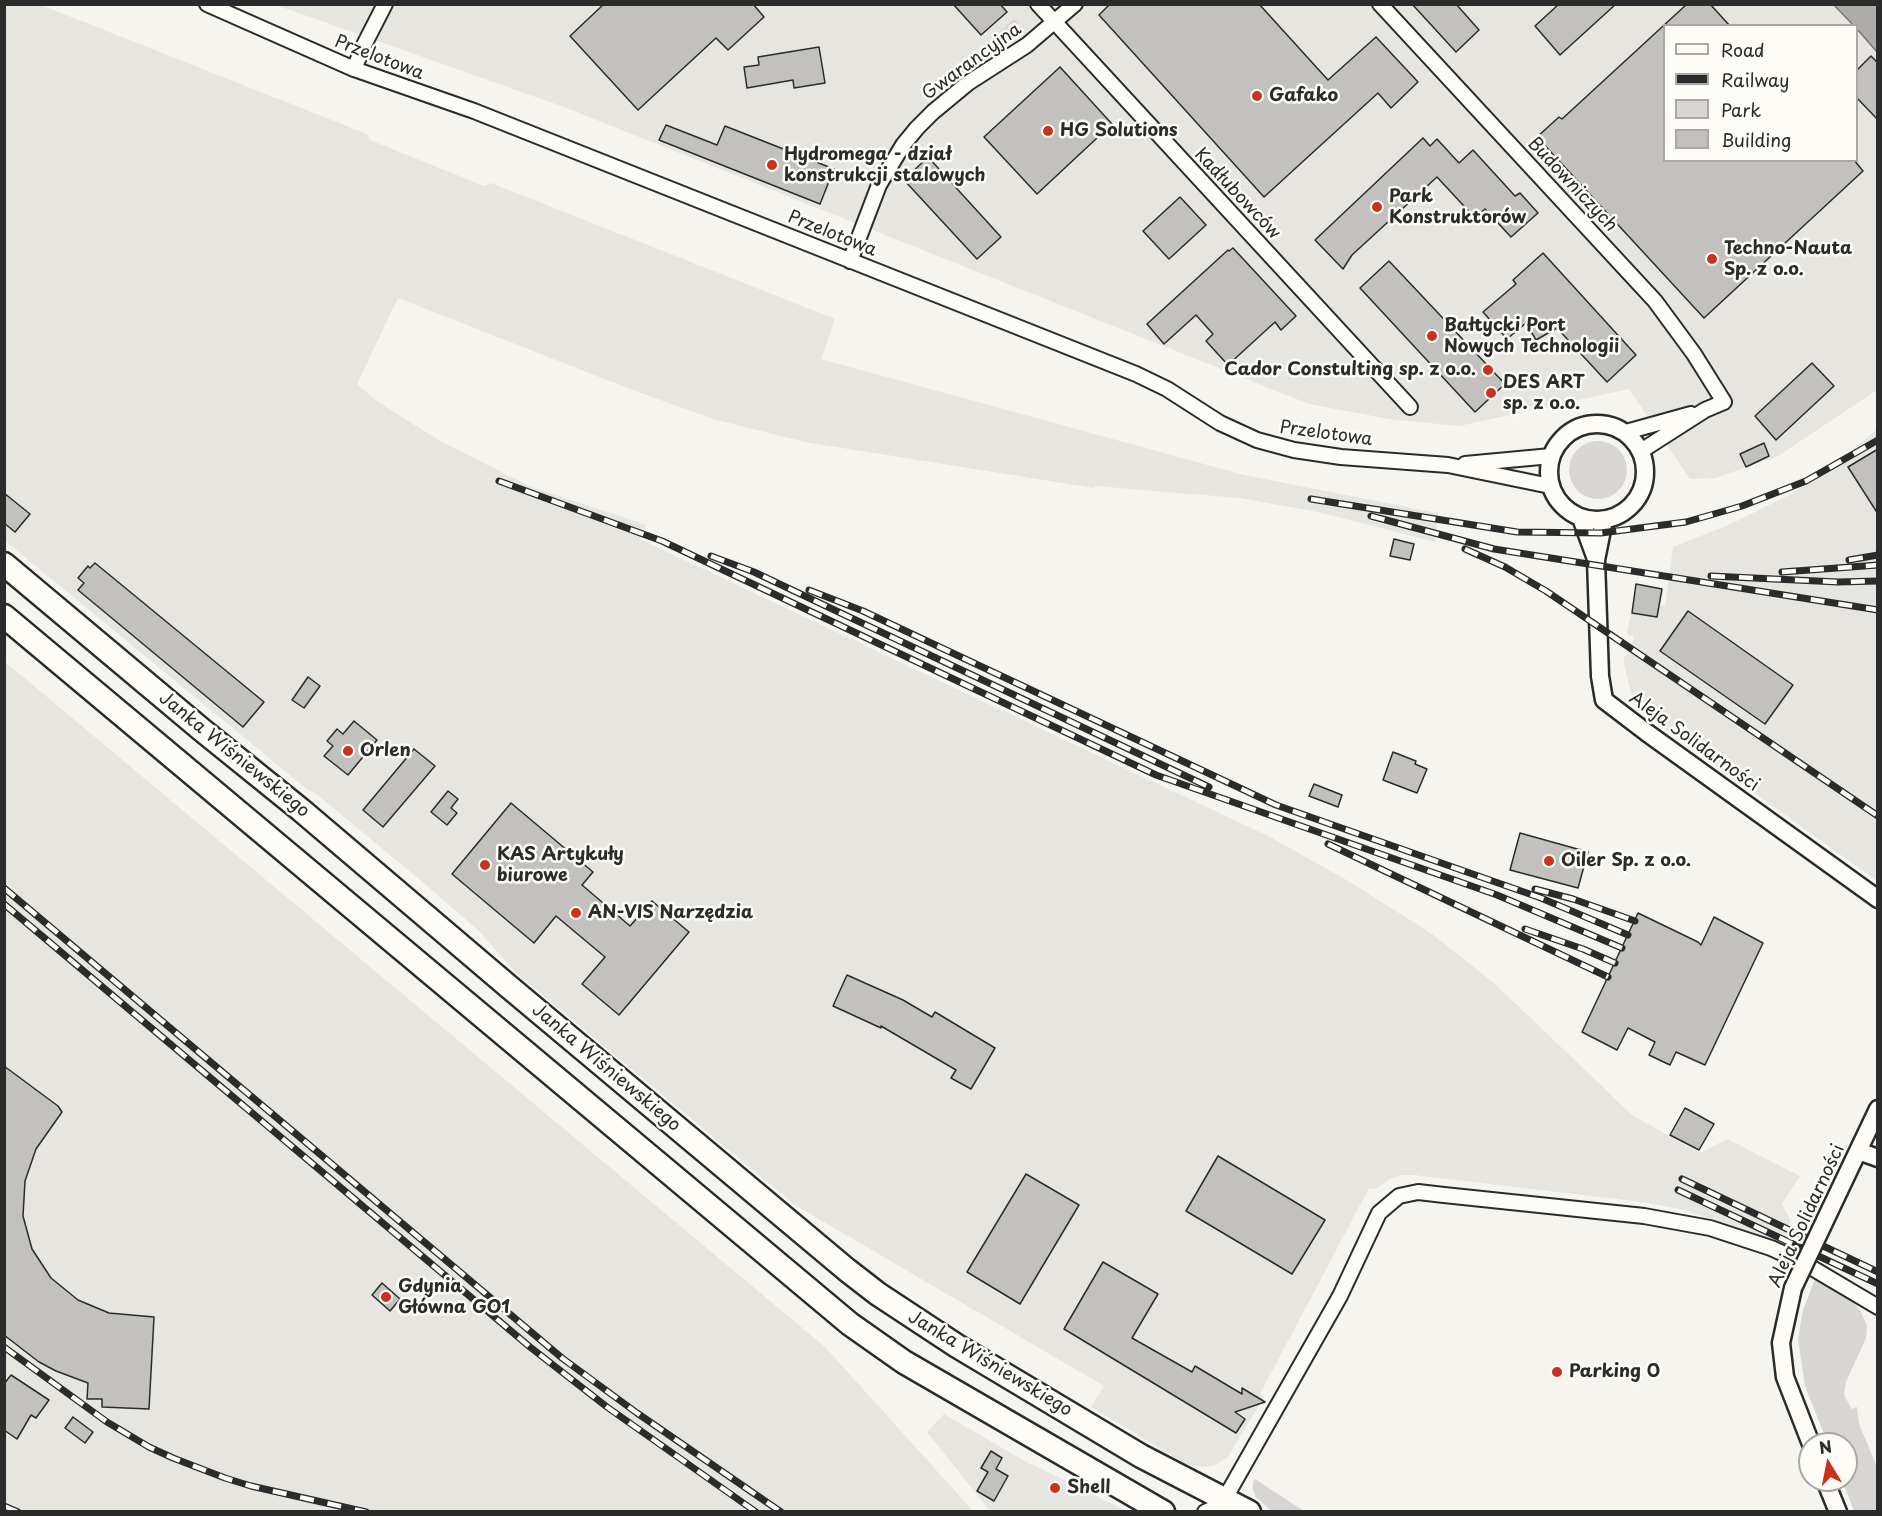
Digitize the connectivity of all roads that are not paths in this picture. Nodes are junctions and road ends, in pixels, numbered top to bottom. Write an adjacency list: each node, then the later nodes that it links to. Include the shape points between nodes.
1 (207, 4): 7 (street, Przelotowa)
2 (385, 4): 7 (street)
3 (1038, 4): 6 (street, Kadłubowców)
4 (1075, 4): 6 (street)
5 (1380, 4): 10 (street, Budowniczych, via 1655,301 1724,402)
6 (1055, 23): 8 (street, Gwarancyjna, via 968,83 916,128 879,185); 9 (street, Kadłubowców)
7 (354, 69): 8 (street, Przelotowa, via 474,111)
8 (850, 261): 14 (street, Przelotowa, via 1136,374 1257,440 1341,457)
9 (1410, 407)
10 (1704, 410): 11 (street); 12 (street)
11 (1626, 432): 12 (street); 13 (street, via 1597,423 1582,426 1569,432)
12 (1641, 451): 17 (street, via 1646,476 1639,498 1618,516)
13 (1551, 456): 14 (street, Przelotowa); 15 (street)
14 (1448, 465): 15 (street, Przelotowa)
15 (1550, 486): 16 (street, via 1557,500)
16 (1581, 518): 17 (street); 18 (street)
17 (1604, 520): 18 (street)
18 (1596, 560): 21 (street, Aleja Solidarności, via 1604,700)
19 (4, 564): 28 (highway, Janka Wiśniewskiego, via 837,1263 957,1346)
20 (4, 616): 29 (highway, via 850,1324 904,1362)
21 (1878, 899)
22 (1878, 1109): 23 (street, Aleja Solidarności)
23 (1858, 1151): 24 (street); 26 (street, Aleja Solidarności, bridge, via 1793,1288 1781,1343 1785,1377)
24 (1878, 1158)
25 (1878, 1307): 28 (street, via 1802,1262 1701,1226 1644,1216 1418,1192 1399,1196 1379,1213 1340,1296)
26 (1806, 1432)
27 (1830, 1492): 32 (street)
28 (1226, 1506): 30 (street); 31 (highway, Janka Wiśniewskiego)
29 (1163, 1512)
30 (1205, 1512)
31 (1249, 1512)
32 (1838, 1512)

